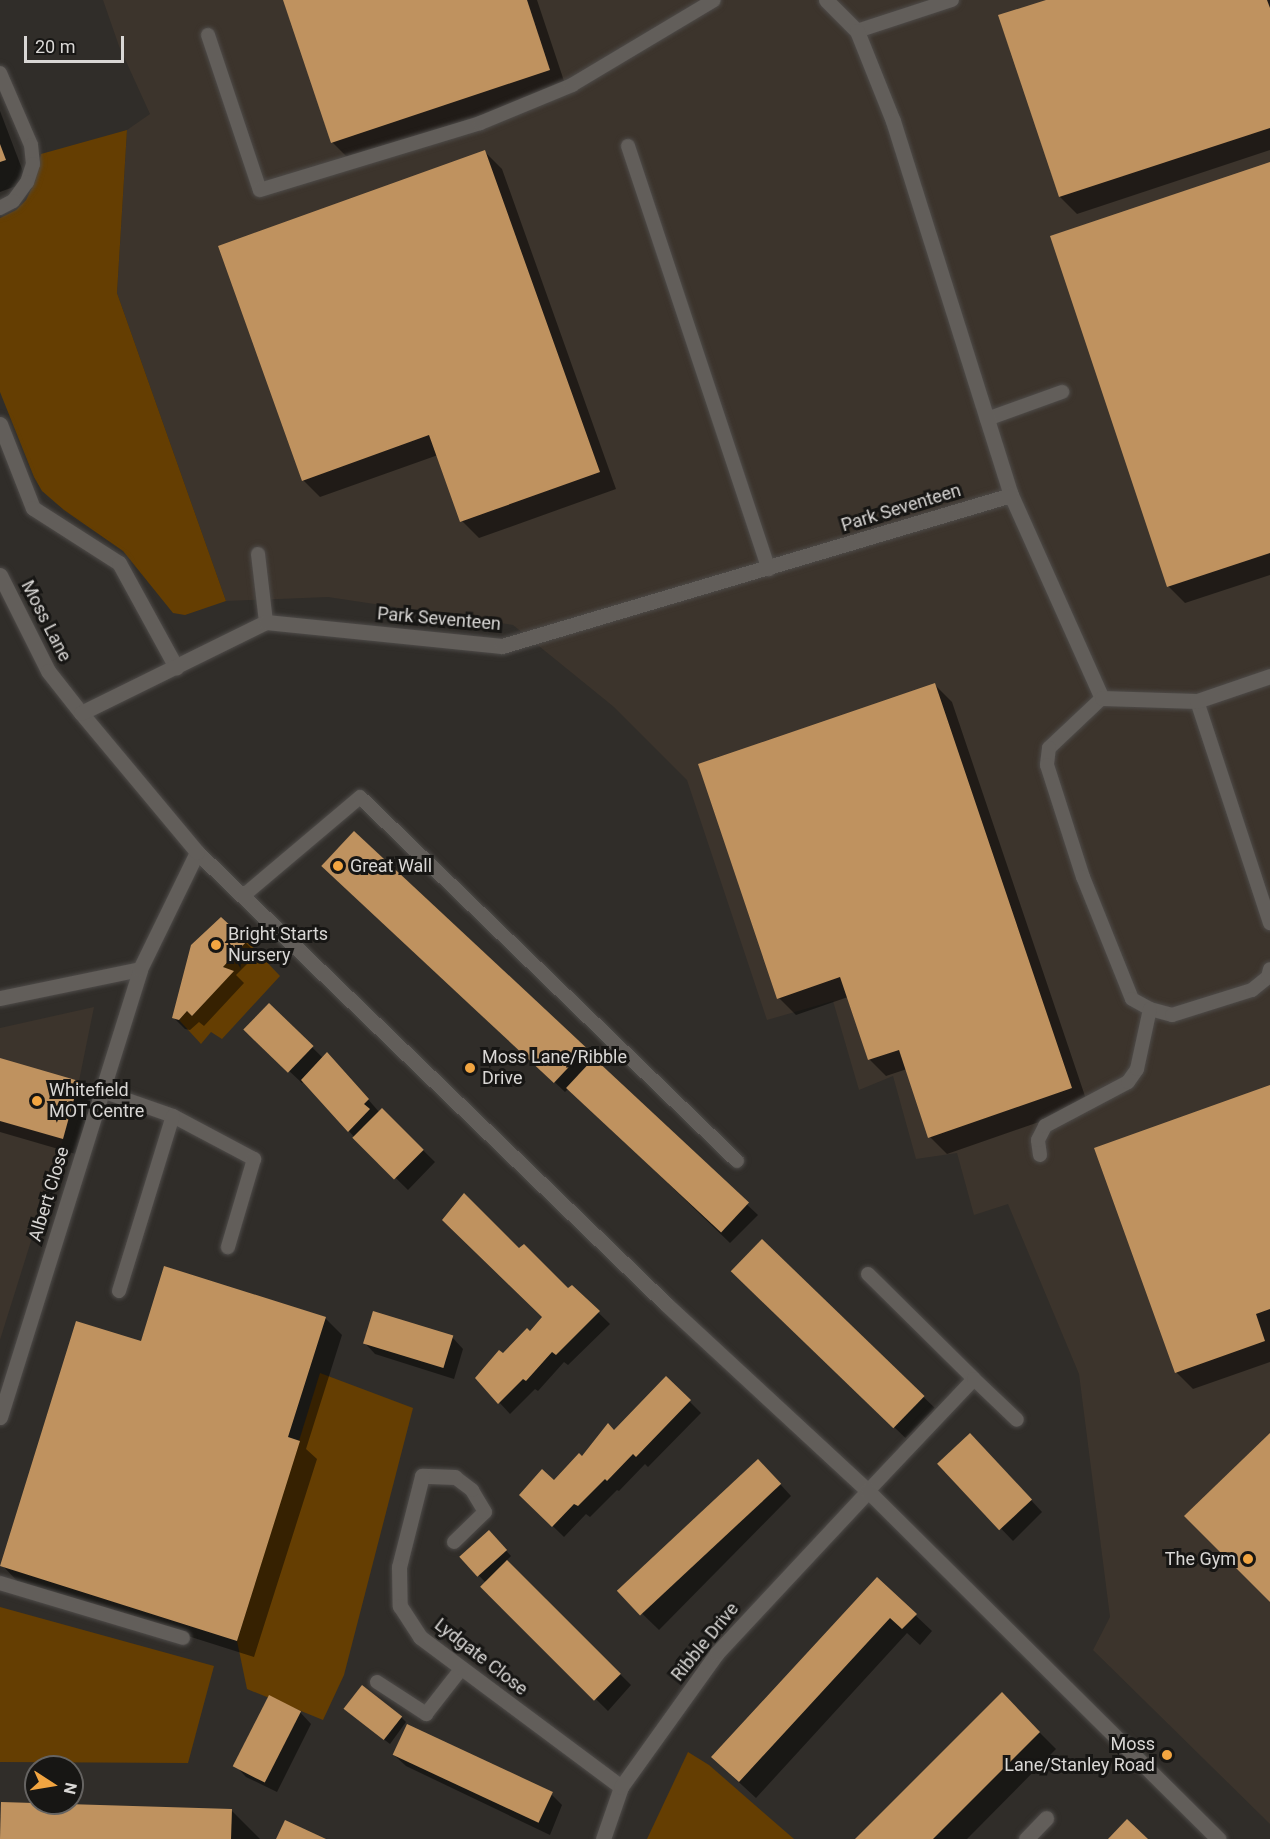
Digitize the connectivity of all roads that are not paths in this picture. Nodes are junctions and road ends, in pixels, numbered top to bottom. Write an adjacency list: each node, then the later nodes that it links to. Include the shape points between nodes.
1 (714, 0): 5 (lane, via 572,85 480,123 260,190)
2 (826, 0): 4 (street)
3 (952, 0): 4 (lane)
4 (857, 31): 10 (street, via 893,121)
5 (208, 35)
6 (0, 73): 8 (lane, via 31,145 33,164 27,182 13,201)
7 (628, 146): 14 (lane)
8 (0, 208)
9 (1062, 392): 10 (lane)
10 (987, 419): 12 (street)
11 (0, 424): 17 (street, via 33,508 119,563)
12 (1011, 495): 14 (street, Park Seventeen); 19 (street)
13 (258, 555): 16 (lane)
14 (769, 569): 16 (street, Park Seventeen, via 502,646)
15 (0, 574): 21 (street, Moss Lane, via 48,671)
16 (267, 622): 17 (street)
17 (176, 667): 21 (street)
18 (1270, 676): 20 (street)
19 (1102, 698): 20 (street); 28 (lane, via 1049,748 1047,765 1083,877 1132,999)
20 (1197, 700): 24 (lane)
21 (81, 713): 22 (street)
22 (197, 852): 23 (street); 25 (street, Albert Close)
23 (243, 896): 32 (lane, via 360,797); 40 (street, via 666,1304)
24 (1270, 923)
25 (140, 969): 27 (street); 29 (street, Albert Close)
26 (1270, 969): 28 (lane, via 1268,976 1252,990 1221,1002 1172,1015)
27 (0, 998)
28 (1150, 1009): 31 (lane, via 1137,1069 1128,1082 1045,1126 1038,1140)
29 (102, 1090): 30 (lane); 37 (street, Albert Close)
30 (173, 1116): 33 (lane, via 254,1160); 35 (lane)
31 (1040, 1155)
32 (737, 1161)
33 (228, 1247)
34 (868, 1274): 36 (lane)
35 (119, 1291)
36 (974, 1379): 38 (lane); 40 (lane)
37 (0, 1417)
38 (1017, 1420)
39 (455, 1477): 41 (lane, via 472,1490 485,1512); 44 (street, Lydgate Close, via 422,1476 399,1567 400,1606 420,1637)
40 (868, 1491): 46 (street, Ribble Drive, via 717,1653); 50 (street)
41 (454, 1542)
42 (0, 1583): 43 (lane)
43 (183, 1638)
44 (462, 1668): 45 (lane, via 426,1714); 46 (street, Lydgate Close)
45 (377, 1682)
46 (621, 1787): 48 (street, Ribble Drive)
47 (1046, 1818): 49 (street)
48 (603, 1839)
49 (1026, 1839)
50 (1218, 1839)

